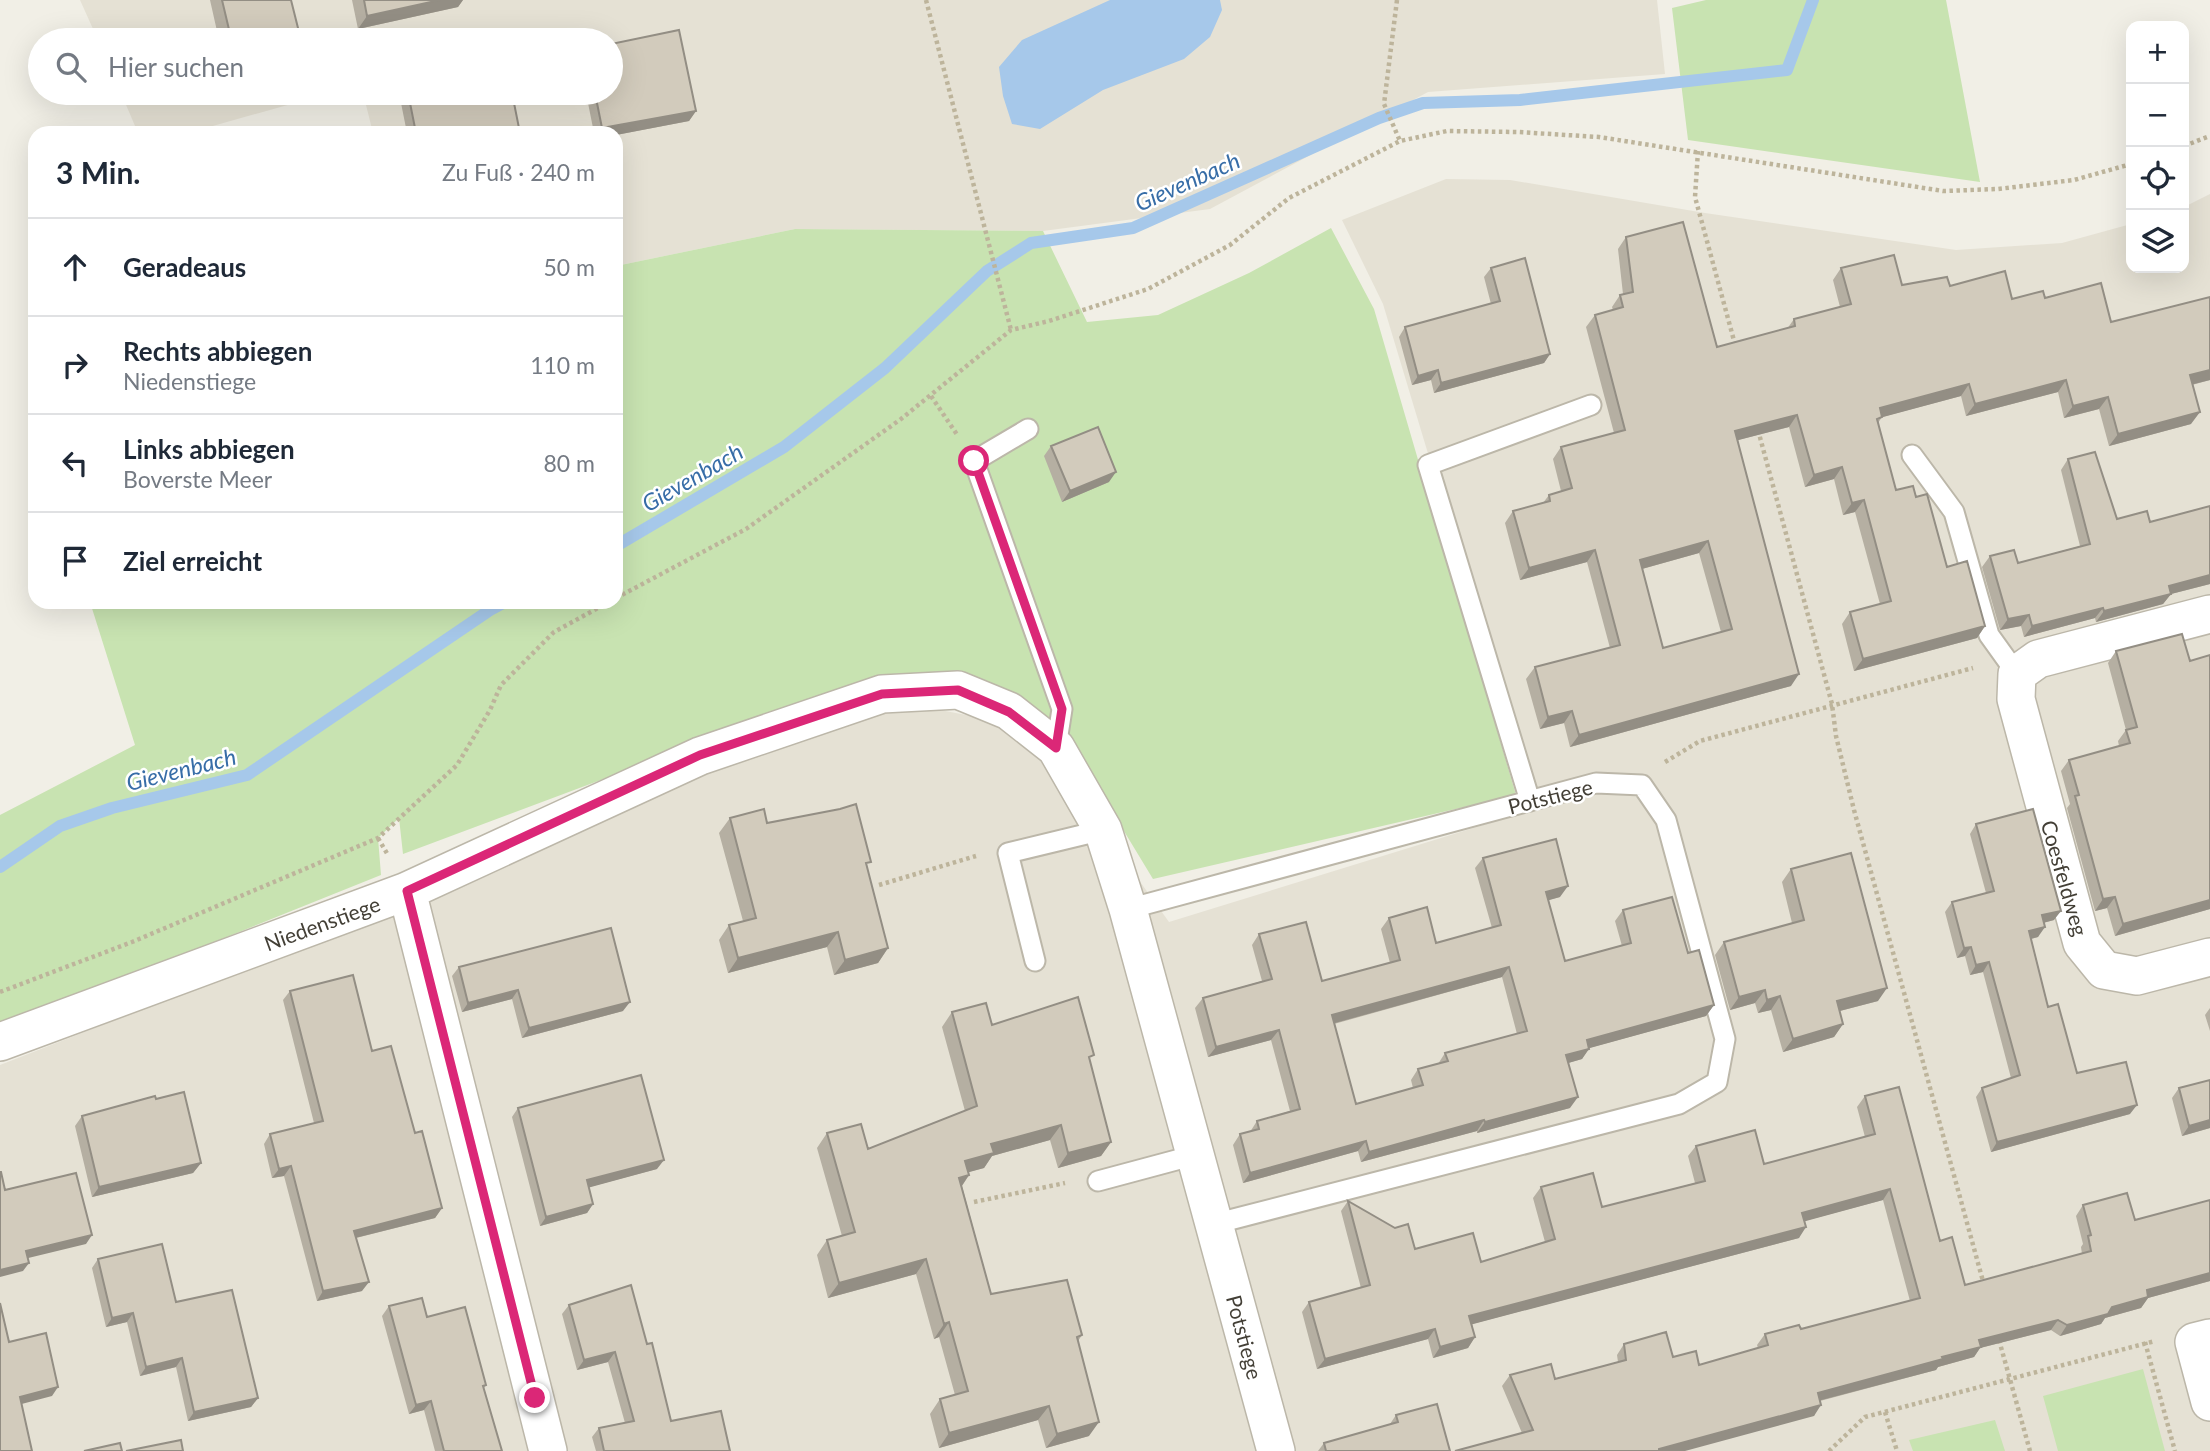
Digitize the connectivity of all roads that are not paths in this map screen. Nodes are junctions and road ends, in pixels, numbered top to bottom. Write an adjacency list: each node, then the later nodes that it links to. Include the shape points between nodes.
1 (1591, 405): 7 (lane, via 1428,465)
2 (1028, 429): 6 (lane, via 974,461 1062,709)
3 (1912, 455): 5 (lane, via 1954,512 1989,635)
4 (2210, 614): 5 (street, via 2038,659)
5 (2017, 674): 11 (street, Coesfeldweg, via 2016,699 2082,943 2104,970 2137,976)
6 (1056, 748): 8 (street, Niedenstiege); 9 (street, Niedenstiege, via 1009,712 958,690 882,694 700,755)
7 (1530, 801): 10 (lane, Potstiege); 16 (lane, Potstiege, via 1596,783 1642,785 1666,820 1725,1039 1717,1082 1679,1104)
8 (1103, 830): 10 (street, Niedenstiege); 12 (lane, via 1008,853)
9 (407, 891): 13 (street, Niedenstiege); 19 (street)
10 (1128, 909): 14 (street, Potstiege)
11 (2210, 957)
12 (1035, 961)
13 (0, 1042)
14 (1195, 1155): 15 (lane); 16 (street, Potstiege)
15 (1098, 1181)
16 (1214, 1224): 20 (street, Potstiege)
17 (2202, 1340): 18 (street)
18 (2210, 1402)
19 (548, 1451)
20 (1276, 1451)

